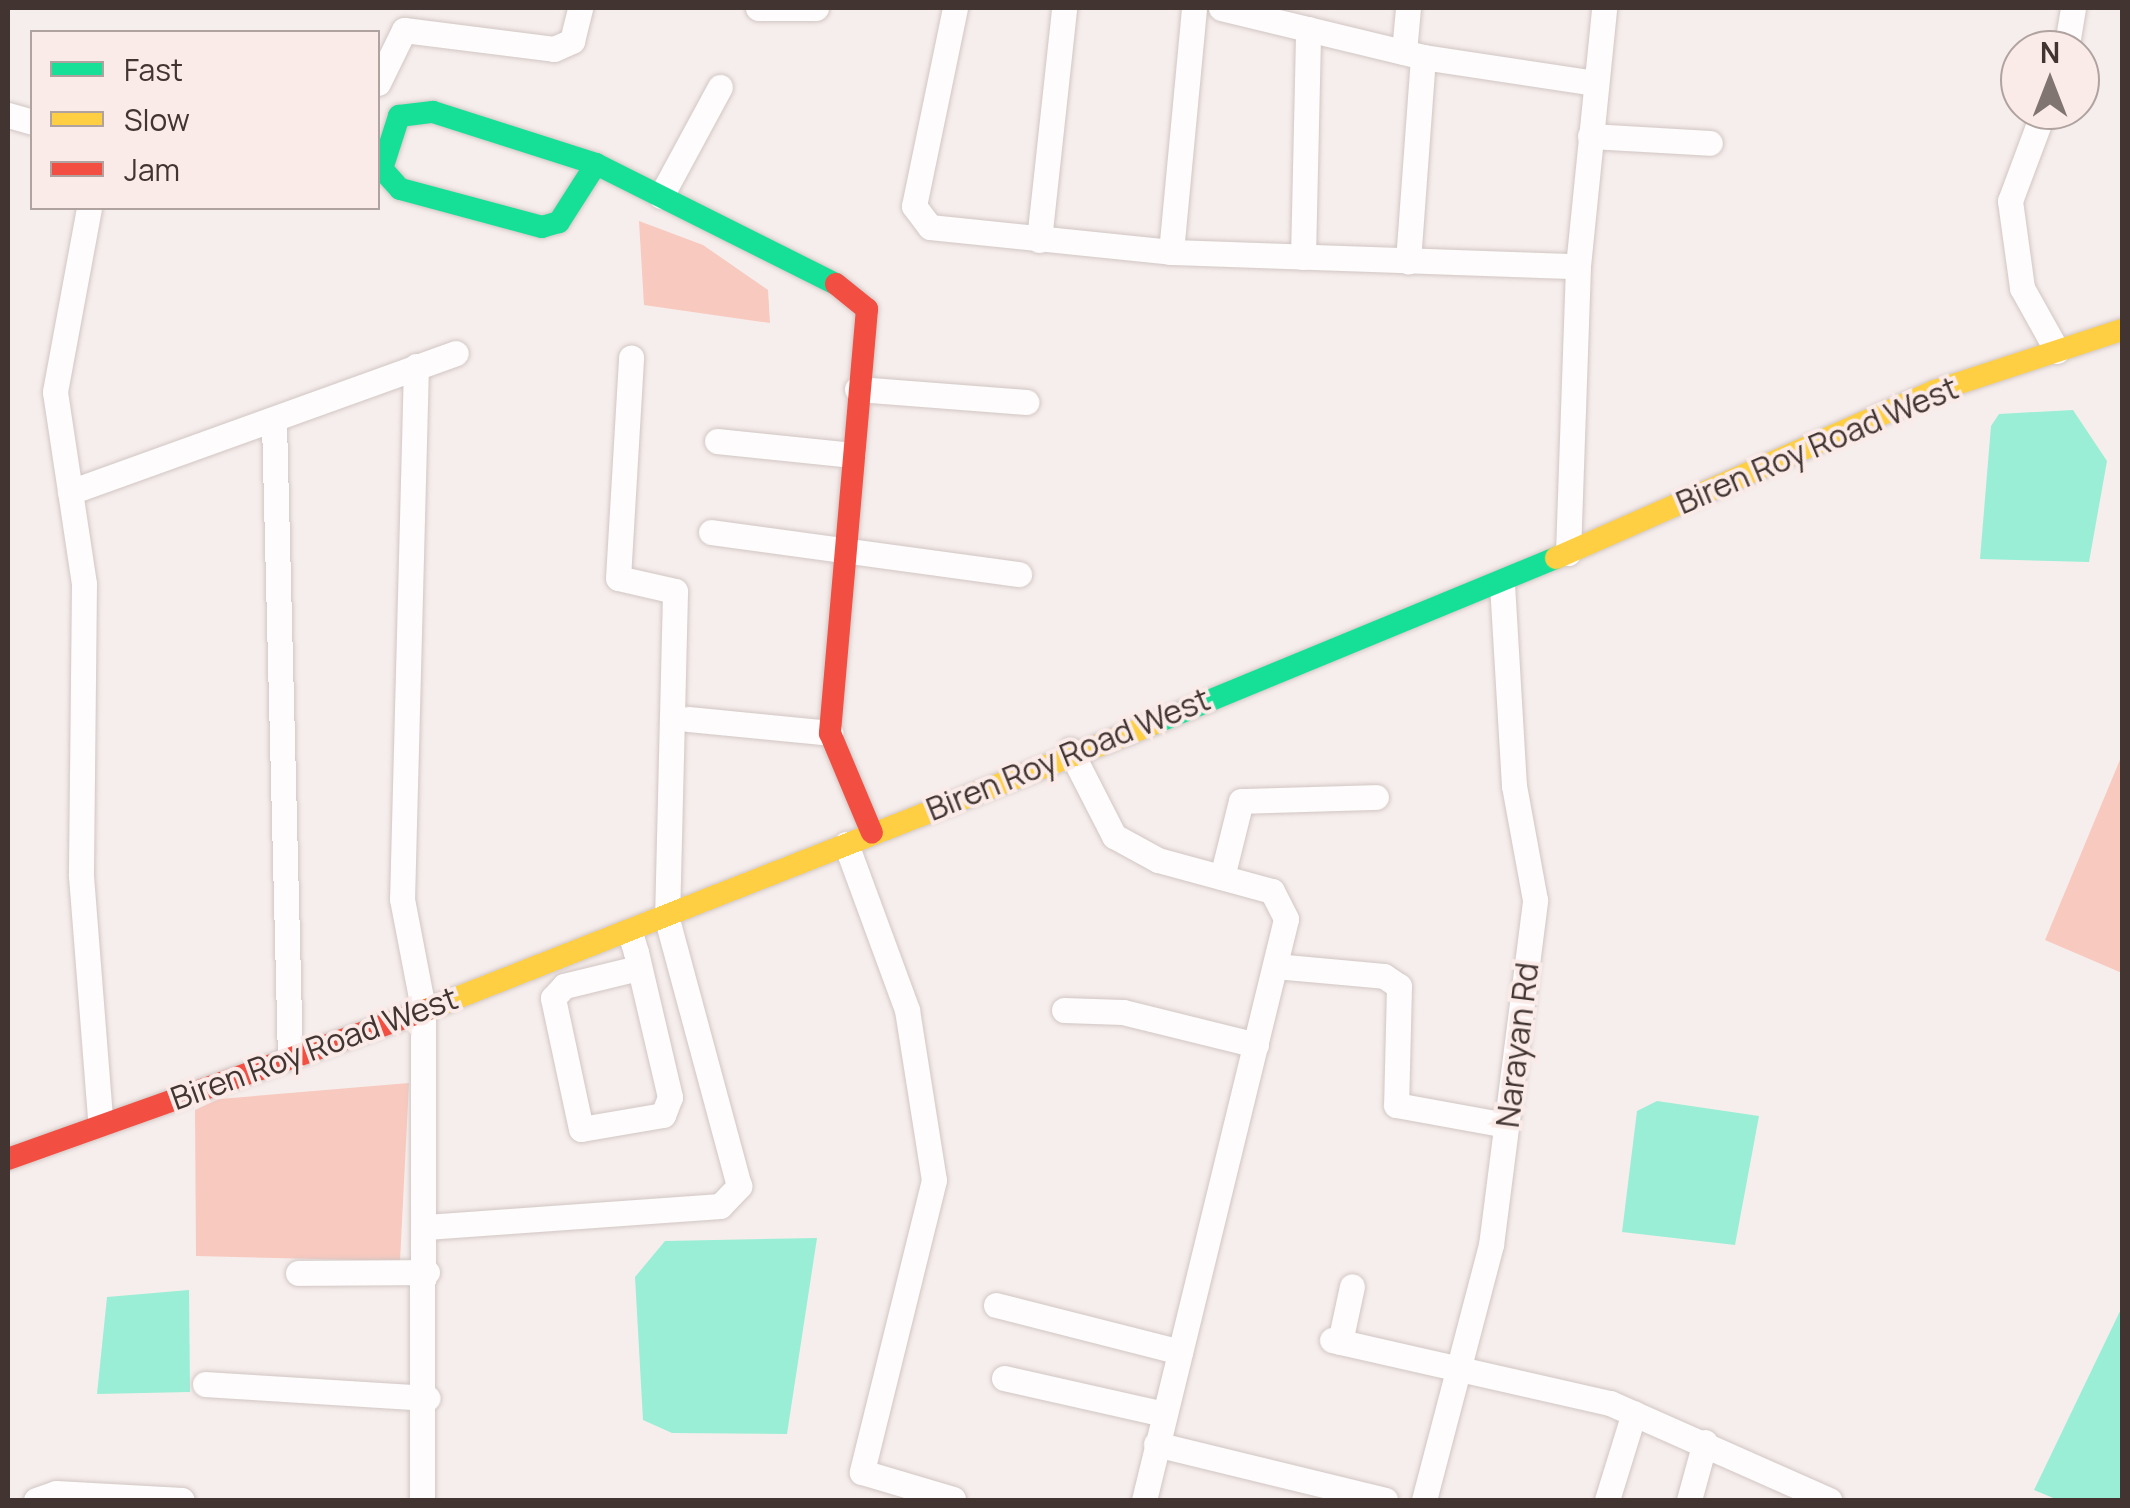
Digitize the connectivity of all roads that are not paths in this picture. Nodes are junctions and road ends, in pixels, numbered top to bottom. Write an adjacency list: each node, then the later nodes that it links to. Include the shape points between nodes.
1 (580, 8): 12 (street, via 572,41 554,49 404,30)
2 (758, 8): 3 (street)
3 (816, 8)
4 (955, 8): 21 (street, via 915,214 930,227)
5 (1064, 8): 21 (street)
6 (1194, 8): 22 (street)
7 (1221, 8): 10 (street)
8 (1408, 8): 11 (street)
9 (1604, 8): 13 (street)
10 (1308, 29): 11 (street); 23 (street)
11 (1414, 55): 13 (street); 24 (street)
12 (380, 79)
13 (1595, 83): 16 (street)
14 (720, 88): 19 (street)
15 (2037, 130): 27 (street, via 2010,201 2022,288)
16 (1590, 136): 17 (street); 25 (street)
17 (1710, 142)
18 (596, 164): 18 (main road, via 560,222 542,227 400,189 382,170 399,116 433,112); 19 (main road)
19 (661, 196): 31 (main road, via 857,297 866,309)
20 (89, 210): 36 (street, via 55,392)
21 (1039, 240): 22 (street)
22 (1171, 252): 23 (street)
23 (1304, 257): 24 (street)
24 (1408, 262): 25 (street)
25 (1578, 266): 39 (street)
26 (2122, 330): 27 (main road, Biren Roy Road West)
27 (2057, 351): 39 (main road, Biren Roy Road West, via 1935,391)
28 (456, 353): 30 (street)
29 (630, 357): 49 (street, via 618,578 676,591)
30 (416, 366): 33 (street); 53 (street, via 402,899)
31 (857, 389): 32 (street); 35 (main road)
32 (1027, 402)
33 (274, 422): 36 (street); 56 (street)
34 (717, 441): 35 (street)
35 (852, 454): 38 (main road)
36 (70, 492): 57 (street, via 84,584 81,876)
37 (711, 532): 38 (street)
38 (845, 549): 40 (street); 43 (main road)
39 (1568, 553): 41 (main road, Biren Roy Road West)
40 (1019, 574)
41 (1502, 582): 44 (main road, Biren Roy Road West); 58 (street, Narayan Rd, via 1514,786 1535,900)
42 (688, 719): 43 (street)
43 (830, 733): 46 (main road)
44 (1070, 750): 46 (main road, Biren Roy Road West); 48 (street, via 1114,836)
45 (1376, 798): 48 (street, via 1241,801)
46 (872, 833): 47 (main road, Biren Roy Road West)
47 (846, 844): 49 (main road, Biren Roy Road West); 74 (street, via 908,1010 934,1180 862,1472)
48 (1222, 878): 51 (street, via 1283,903)
49 (667, 920): 50 (main road, Biren Roy Road West); 60 (street, via 737,1167 734,1198)
50 (630, 936): 52 (street); 53 (main road, Biren Roy Road West)
51 (1275, 966): 55 (street); 58 (street, via 1384,976 1399,986 1396,1105)
52 (638, 968): 52 (street, via 668,1106 663,1115 581,1129 554,998 564,986)
53 (423, 1008): 56 (main road, Biren Roy Road West); 60 (street)
54 (1064, 1010): 55 (street, via 1123,1012)
55 (1256, 1045): 65 (street)
56 (290, 1056): 57 (main road, Biren Roy Road West)
57 (100, 1119): 59 (main road, Biren Roy Road West)
58 (1506, 1125): 66 (street, Narayan Rd, via 1491,1244)
59 (8, 1159)
60 (426, 1227): 61 (street)
61 (427, 1272): 62 (street); 69 (street)
62 (298, 1273)
63 (1352, 1286): 66 (street, via 1336,1341)
64 (996, 1305): 65 (street)
65 (1180, 1352): 71 (street)
66 (1456, 1371): 70 (street); 80 (street, Narayan Rd)
67 (1004, 1378): 71 (street)
68 (205, 1384): 69 (street)
69 (428, 1398): 77 (street)
70 (1634, 1413): 72 (street); 81 (street)
71 (1164, 1414): 73 (street)
72 (1705, 1442): 82 (street); 83 (street)
73 (1156, 1444): 78 (street); 79 (street)
74 (953, 1499)
75 (36, 1500): 76 (street, via 56,1492)
76 (182, 1500)
77 (422, 1500)
78 (1144, 1500)
79 (1385, 1500)
80 (1424, 1500)
81 (1607, 1500)
82 (1689, 1500)
83 (1829, 1500)

